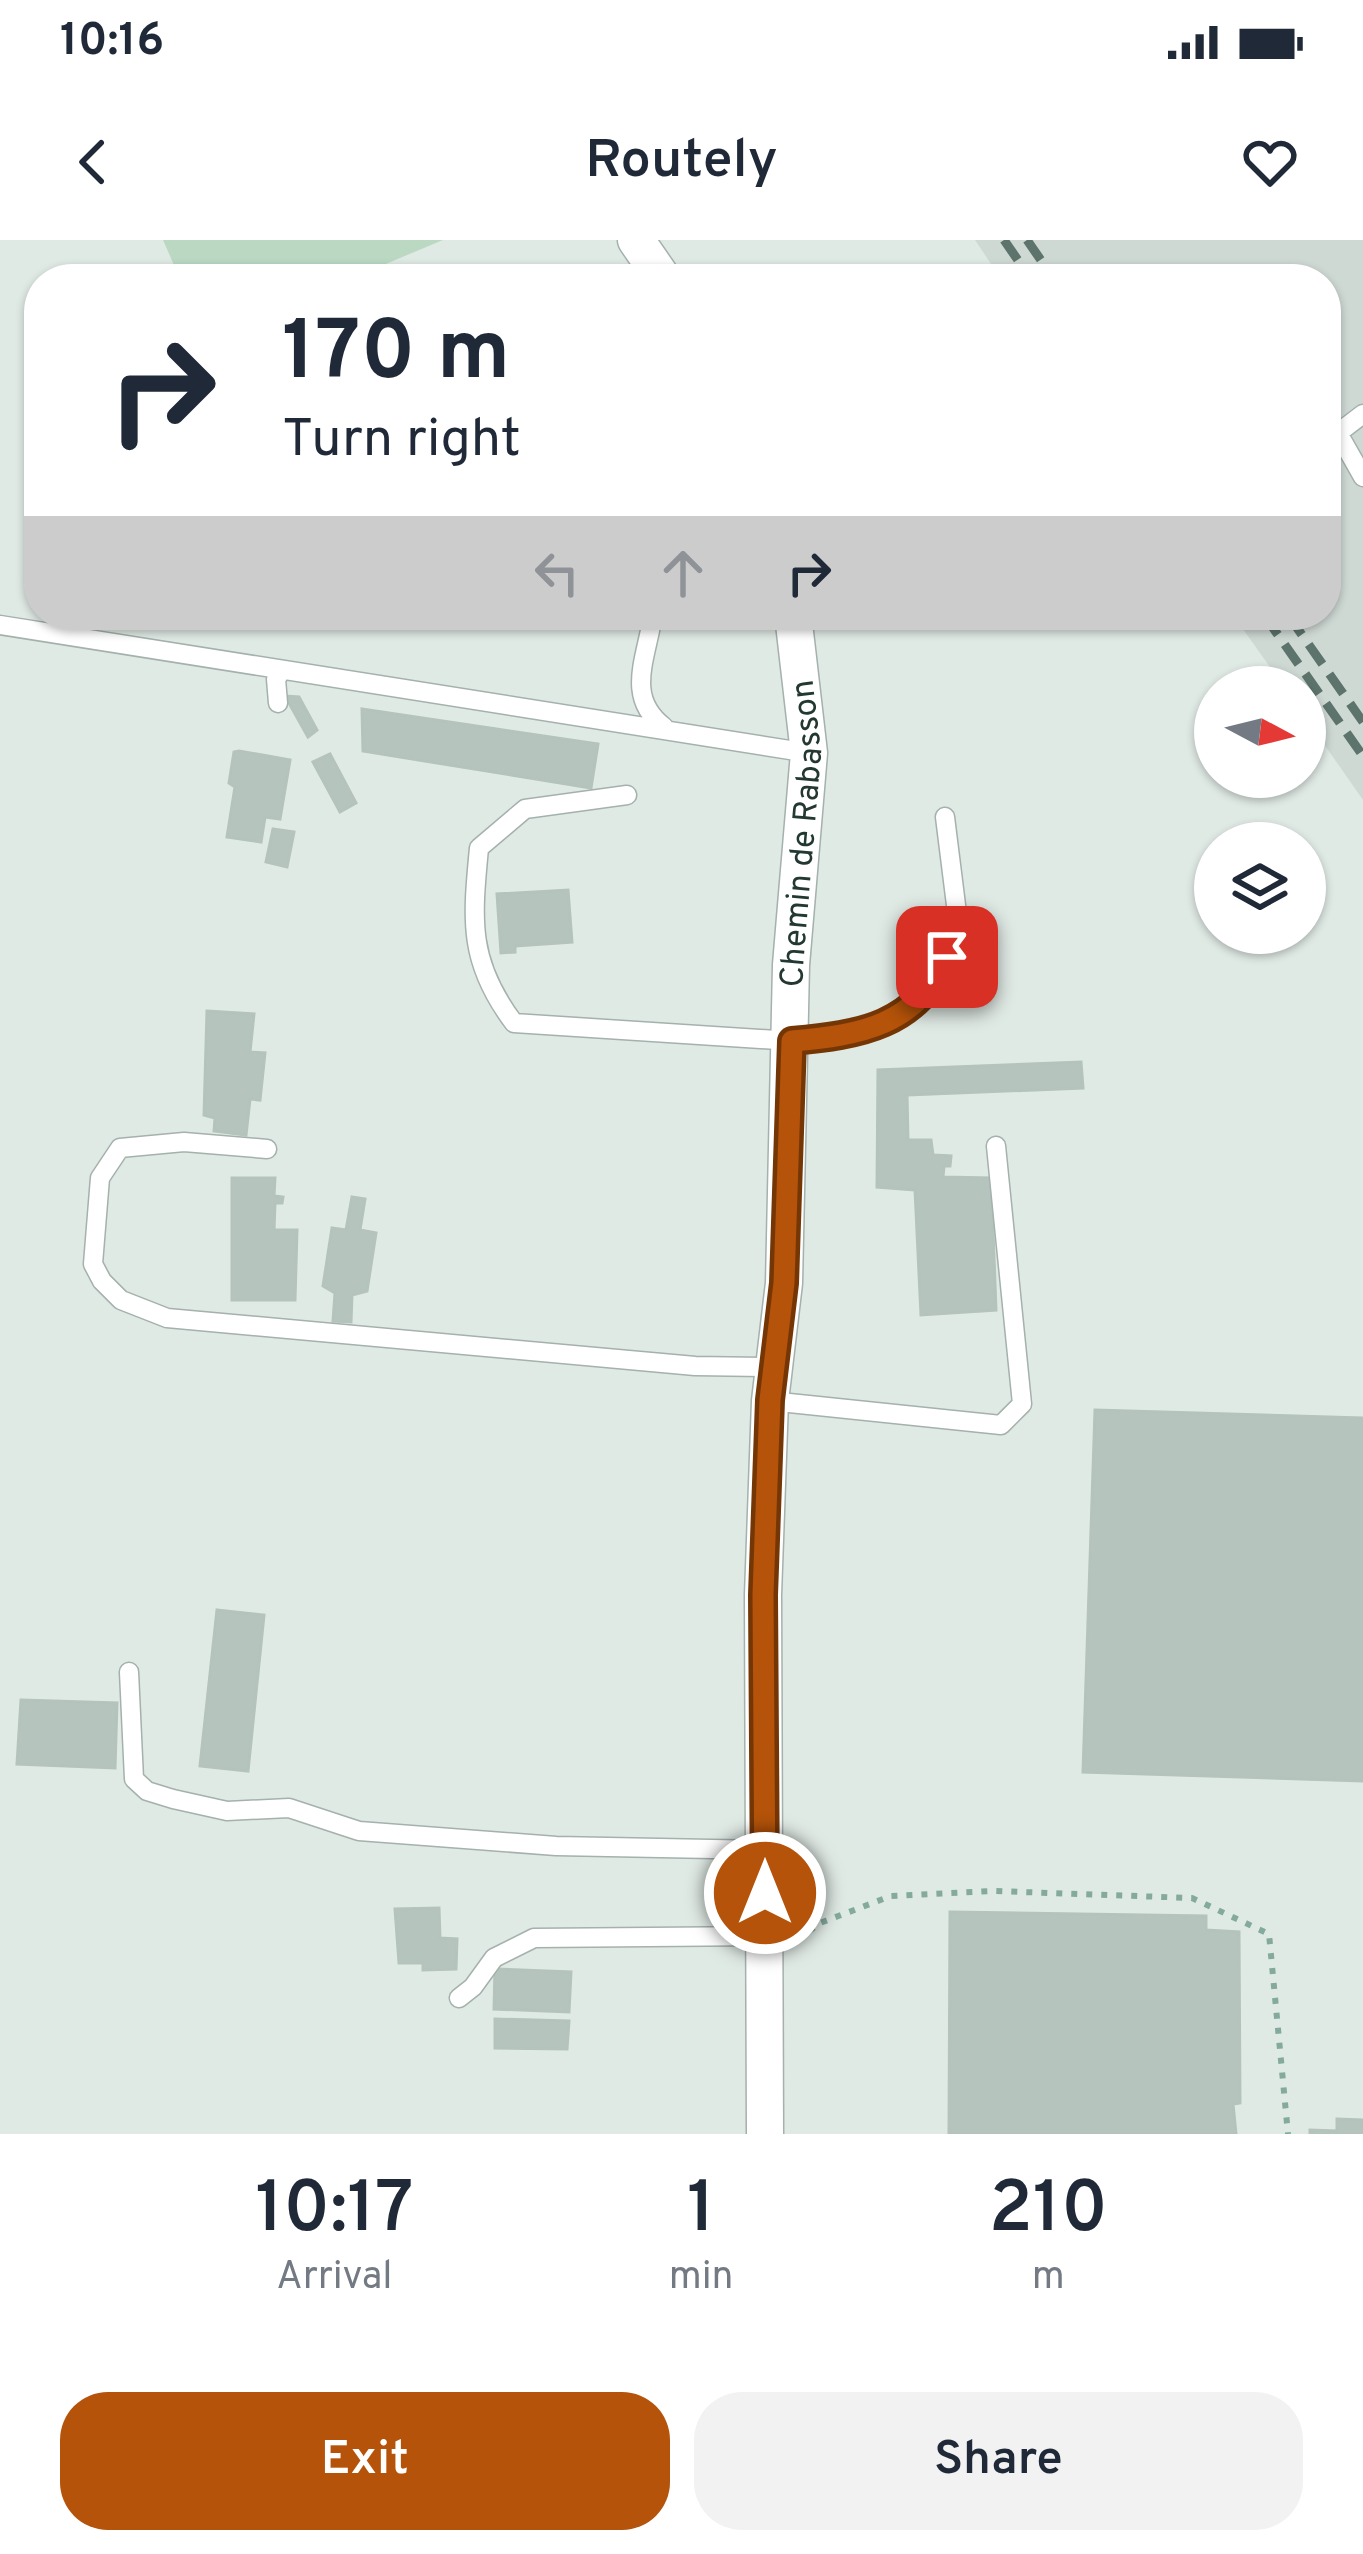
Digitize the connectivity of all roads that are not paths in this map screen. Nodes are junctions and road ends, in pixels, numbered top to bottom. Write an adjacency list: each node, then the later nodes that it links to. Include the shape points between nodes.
1 (1341, 438): 2 (lane)
2 (1363, 477)
3 (31, 630): 6 (lane)
4 (651, 630): 8 (lane, via 640,697)
5 (795, 630): 9 (street, Chemin de Rabasson)
6 (282, 670): 7 (lane); 8 (lane)
7 (278, 704)
8 (668, 730): 9 (lane)
9 (809, 753): 12 (street, Chemin de Rabasson)
10 (627, 795): 12 (lane, via 525,809 479,848 472,922 493,995 514,1023)
11 (945, 817): 12 (lane, via 959,929 935,985 890,1022 847,1037)
12 (792, 1041): 15 (street, Chemin de Rabasson, via 784,1283)
13 (996, 1146): 15 (lane, via 1022,1404 1001,1425)
14 (267, 1149): 15 (lane, via 184,1142 120,1148 100,1178 92,1264 102,1281 121,1300 167,1318 694,1366)
15 (772, 1383): 17 (street, Chemin de Rabasson)
16 (129, 1672): 17 (lane, via 134,1779 173,1799 227,1811 290,1808 359,1831)
17 (765, 1850): 18 (street, Chemin de Rabasson)
18 (765, 1950): 19 (lane, via 534,1938 494,1958); 20 (street, Chemin de Rabasson)
19 (459, 1998)
20 (765, 2134)

